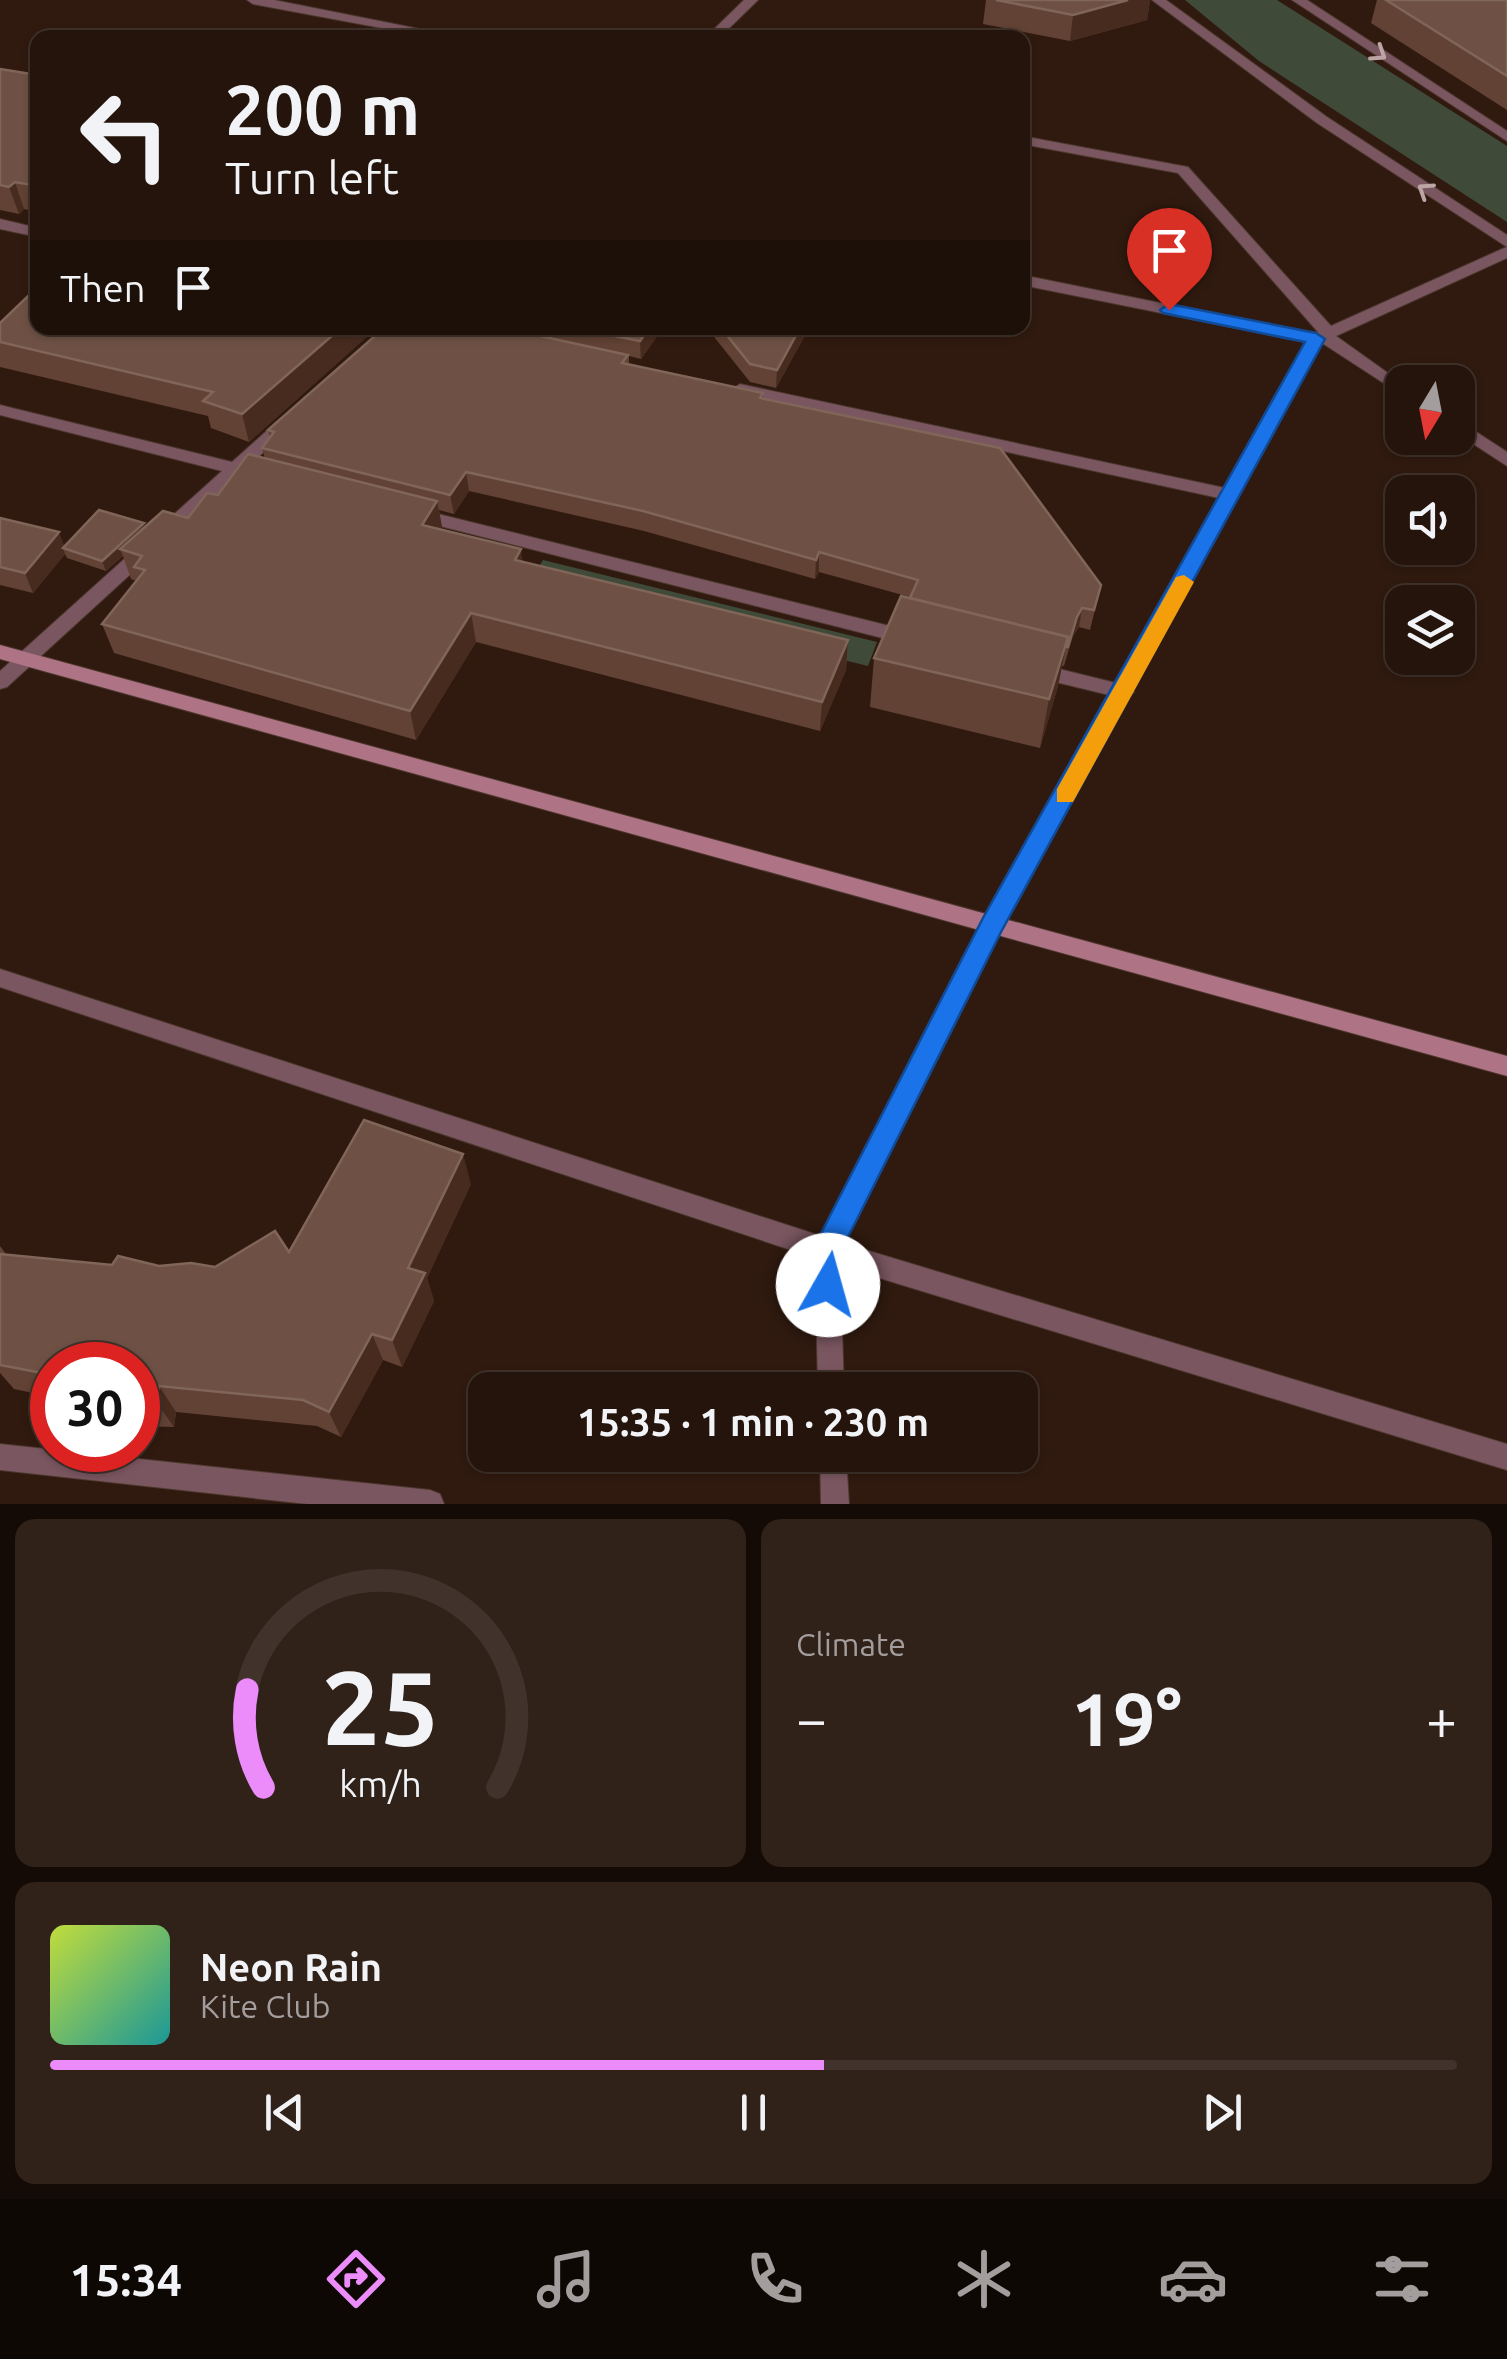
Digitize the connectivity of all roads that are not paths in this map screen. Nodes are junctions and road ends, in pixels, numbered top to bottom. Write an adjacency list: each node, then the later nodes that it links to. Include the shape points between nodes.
1 (253, 0): 5 (street)
2 (752, 0): 6 (street)
3 (1158, 0): 11 (street, one-way to 3, via 1322,120)
4 (1298, 0): 7 (street, one-way to 7)
5 (416, 30)
6 (720, 30)
7 (1507, 137)
8 (1030, 141): 14 (street, via 1183,170)
9 (0, 224): 10 (street)
10 (30, 230)
11 (1507, 242)
12 (1507, 252): 14 (street)
13 (1030, 281): 14 (street)
14 (1323, 336): 15 (street); 23 (street)
15 (1385, 378)
16 (721, 385): 23 (street)
17 (306, 404): 21 (street)
18 (0, 410): 21 (street)
19 (1475, 438): 20 (street)
20 (1507, 460)
21 (236, 469): 22 (street); 27 (street)
22 (274, 478)
23 (1231, 495): 30 (street)
24 (390, 508): 25 (street)
25 (930, 644)
26 (0, 652): 27 (street)
27 (26, 659): 29 (street); 31 (street)
28 (1008, 663): 30 (street)
29 (0, 682)
30 (1124, 692): 31 (street)
31 (992, 925): 33 (street); 34 (street)
32 (0, 978): 34 (street)
33 (1507, 1066)
34 (827, 1250): 35 (street); 36 (street)
35 (830, 1372)
36 (1507, 1457)
37 (0, 1458): 39 (street)
38 (833, 1472): 40 (street)
39 (430, 1504)
40 (834, 1504)

